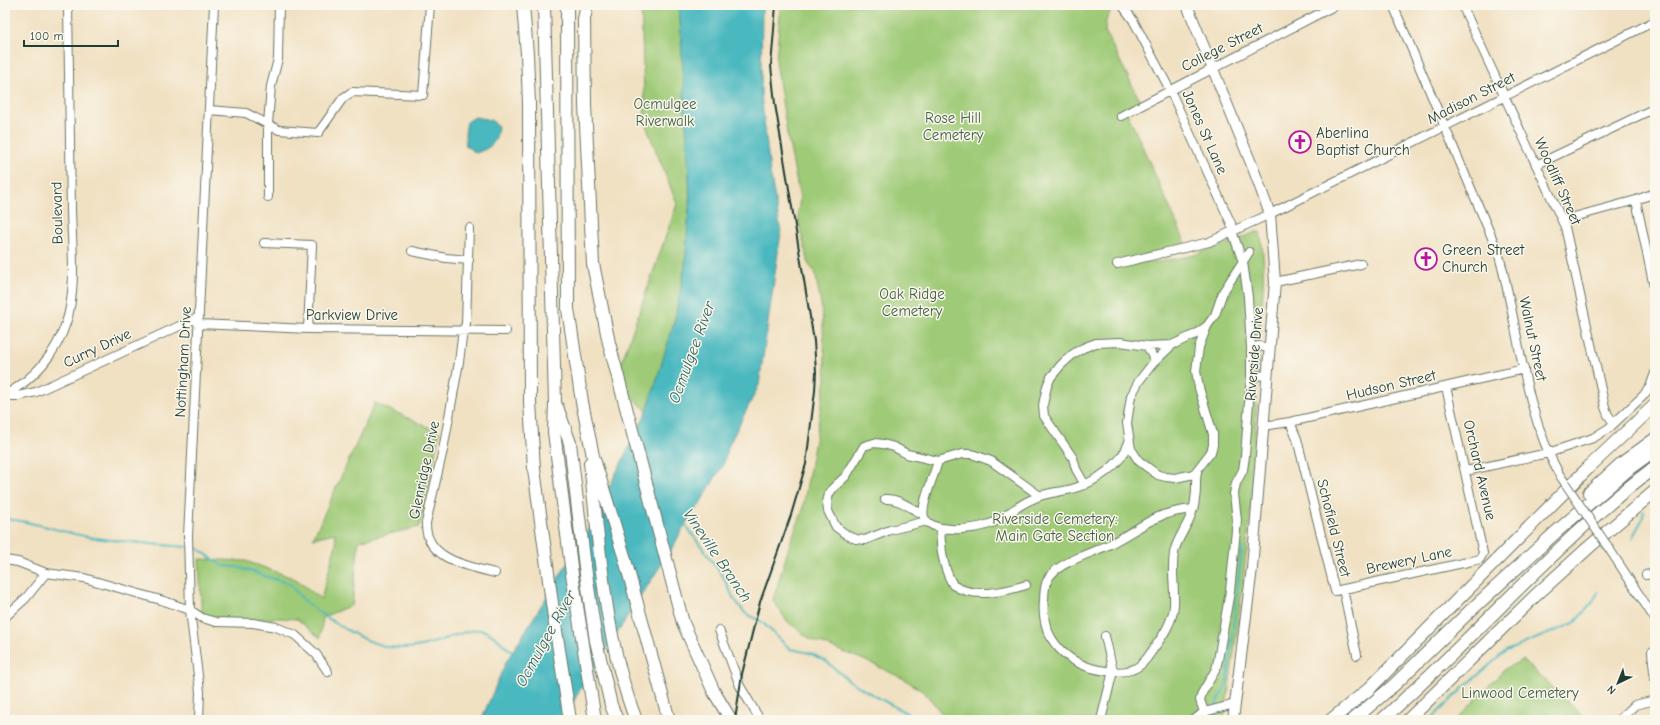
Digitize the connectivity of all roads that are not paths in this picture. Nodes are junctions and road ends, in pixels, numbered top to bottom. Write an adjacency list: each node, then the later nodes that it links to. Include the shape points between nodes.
1 (68, 5): 59 (street, Boulevard, via 71,303 64,330 50,356 28,379)
2 (214, 5): 21 (street, Nottingham Drive)
3 (279, 5): 23 (street, via 278,59 271,86)
4 (430, 5): 23 (street, via 423,95 352,92 343,98 318,133 279,130)
5 (523, 5): 16 (highway)
6 (532, 5): 16 (highway, via 533,27)
7 (544, 5): 60 (highway)
8 (567, 5): 64 (highway, via 568,309)
9 (587, 5): 112 (highway, via 584,19 585,105 593,264 609,343 683,623 714,692)
10 (1122, 5): 18 (street, Jones St Lane, via 1133,20)
11 (1187, 5): 17 (main road, Riverside Drive)
12 (1336, 5): 17 (street, College Street)
13 (1393, 5): 24 (street, Walnut Street)
14 (1462, 5): 19 (street, Woodliff Street)
15 (1655, 21): 19 (street, Madison Street)
16 (527, 54): 107 (highway, via 530,402 534,469)
17 (1213, 68): 18 (street, College Street); 29 (main road, Riverside Drive)
18 (1170, 90): 22 (street, College Street); 32 (street, Jones St Lane)
19 (1505, 96): 24 (street, Madison Street); 25 (street, Woodliff Street)
20 (1655, 108): 25 (street)
21 (209, 110): 23 (street, via 246,113); 42 (street, Nottingham Drive)
22 (1121, 116)
23 (268, 124): 27 (street)
24 (1445, 126): 29 (street, Madison Street); 54 (street, Walnut Street, via 1498,252 1507,282)
25 (1536, 165): 30 (street, Woodliff Street)
26 (1655, 193): 28 (street)
27 (268, 197)
28 (1636, 200): 30 (street); 41 (street)
29 (1270, 214): 32 (street, Madison Street); 40 (main road, Riverside Drive)
30 (1563, 220): 63 (street, Woodliff Street, via 1605,407)
31 (469, 228): 36 (street, Glenridge Drive)
32 (1233, 231): 37 (street, Jones St Lane); 38 (street, Madison Street, via 1209,242)
33 (264, 243): 44 (street, via 312,245)
34 (412, 251): 36 (street)
35 (1249, 252): 37 (street)
36 (468, 260): 45 (street, Glenridge Drive, via 466,324)
37 (1243, 262): 43 (street, via 1223,292 1215,315); 51 (street, Jones St Lane)
38 (1117, 264)
39 (1361, 264): 40 (street)
40 (1274, 282): 52 (main road, Riverside Drive)
41 (1655, 292)
42 (199, 320): 44 (street, Parkview Drive); 59 (street, Curry Drive, via 36,392); 92 (street, Nottingham Drive, via 188,543)
43 (1207, 326): 47 (street); 50 (street)
44 (308, 329): 45 (street, Parkview Drive)
45 (463, 330): 46 (street, Parkview Drive); 87 (street, Glenridge Drive, via 452,409 426,532 432,546 439,553 467,566)
46 (506, 331)
47 (1189, 338): 48 (street); 50 (street)
48 (1172, 345): 49 (street); 53 (street)
49 (1147, 346): 53 (street); 76 (street, via 1109,341 1096,343 1072,354 1051,377 1043,405 1044,416 1072,458)
50 (1199, 347): 75 (street, via 1196,371 1198,388 1213,434 1211,452)
51 (1251, 348): 52 (street); 56 (street, Jones St Lane)
52 (1269, 348): 57 (main road, Riverside Drive)
53 (1155, 361): 67 (street, via 1131,396 1127,423)
54 (1524, 369): 58 (street, Hudson Street); 69 (street, Walnut Street)
55 (1655, 373): 63 (street, via 1653,383 1647,392)
56 (1251, 375): 57 (street); 104 (street, Jones St Lane, via 1244,464 1234,494 1237,520 1230,591 1216,669 1200,700)
57 (1267, 376): 65 (main road, Riverside Drive)
58 (1446, 386): 62 (street, Hudson Street); 74 (street, Orchard Avenue)
59 (5, 396)
60 (555, 402): 108 (highway, via 555,440 572,574); 109 (highway, via 570,443 596,641 611,705)
61 (1654, 406): 117 (highway, via 1590,466 1368,689)
62 (1290, 422): 65 (street, Hudson Street); 91 (street, Schofield Street, via 1313,500 1335,591)
63 (1614, 423): 69 (street, via 1593,438)
64 (586, 426): 110 (highway, via 605,597 624,688); 111 (highway)
65 (1263, 426): 103 (main road, Riverside Drive, via 1252,568)
66 (1655, 439): 83 (highway, via 1604,478 1570,512)
67 (1129, 442): 70 (street); 71 (street)
68 (1655, 450): 83 (highway, via 1630,468)
69 (1548, 453): 74 (street); 94 (street, Walnut Street, bridge)
70 (1122, 457): 71 (street); 76 (street)
71 (1136, 458): 75 (street, via 1158,475 1166,477 1191,476)
72 (938, 461): 78 (street, via 962,454 982,457); 81 (street, via 924,505); 81 (street, via 907,454 883,444 864,446 846,476 829,494 828,507 832,520 842,532 856,539 865,540)
73 (1655, 467): 105 (highway, via 1575,534)
74 (1466, 471): 84 (street, Orchard Avenue, via 1483,553)
75 (1197, 472): 80 (street)
76 (1085, 485): 78 (street)
77 (1655, 491): 119 (highway, via 1589,546)
78 (1040, 496): 82 (street, via 1018,506 989,525 968,529)
79 (885, 499): 81 (street, via 899,501)
80 (1193, 509): 99 (street, via 1174,551 1174,606 1169,625 1141,665 1131,670); 99 (street, via 1164,515 1062,566 1049,577 1044,595 1043,614 1050,636 1063,652 1080,664)
81 (925, 517): 82 (street, via 933,526)
82 (940, 528): 90 (street, via 944,566 953,584 970,592 984,593)
83 (1556, 532): 118 (highway)
84 (1480, 559): 91 (street, Brewery Lane)
85 (5, 560): 86 (street, via 18,562)
86 (46, 573): 92 (street, via 84,578 164,600); 93 (street, via 26,598)
87 (495, 573)
88 (1655, 573): 89 (street)
89 (1646, 575)
90 (1026, 585)
91 (1343, 589): 98 (street, Schofield Street)
92 (190, 610): 100 (street, via 202,618 216,622 253,623 276,627 294,635 316,654); 106 (street, Nottingham Drive, via 200,692)
93 (5, 617)
94 (1655, 619)
95 (718, 630): 113 (street, via 740,686)
96 (1105, 636): 99 (street)
97 (1652, 652): 101 (street)
98 (1357, 655)
99 (1113, 671): 114 (street)
100 (328, 672)
101 (1655, 681)
102 (1655, 700): 120 (street, via 1636,705)
103 (1235, 704): 104 (street); 116 (main road, Riverside Drive)
104 (1204, 716): 115 (street)
105 (1383, 719)
106 (199, 720)
107 (570, 720)
108 (595, 720)
109 (618, 720)
110 (636, 720)
111 (669, 720)
112 (731, 720)
113 (760, 720)
114 (1102, 720)
115 (1194, 720)
116 (1233, 720)
117 (1331, 720)
118 (1353, 720)
119 (1408, 720)
120 (1619, 720)

